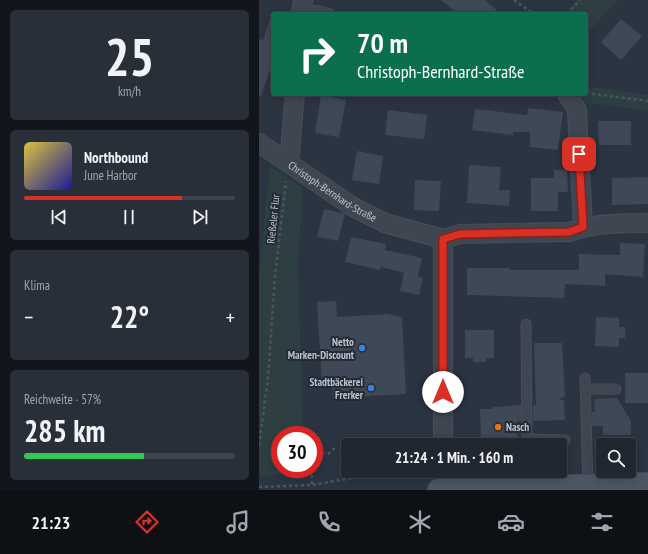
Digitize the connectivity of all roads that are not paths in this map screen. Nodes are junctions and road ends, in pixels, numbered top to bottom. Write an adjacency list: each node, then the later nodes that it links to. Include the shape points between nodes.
1 (303, 0): 2 (street)
2 (301, 12)
3 (306, 12): 4 (lane)
4 (324, 12)
5 (295, 96): 8 (street, Christoph-Bernhard-Straße)
6 (568, 96): 10 (street, via 577,110)
7 (259, 143): 8 (street)
8 (289, 163): 11 (street, Christoph-Bernhard-Straße, via 353,207 379,220)
9 (648, 223): 10 (street)
10 (583, 227): 11 (street, via 569,232 460,234)
11 (443, 239): 16 (street)
12 (526, 324): 17 (lane)
13 (585, 378): 14 (lane)
14 (586, 389): 15 (lane); 20 (lane)
15 (616, 389)
16 (443, 438)
17 (527, 438)
18 (443, 481): 20 (main road)
19 (648, 484): 20 (main road)
20 (588, 486)

